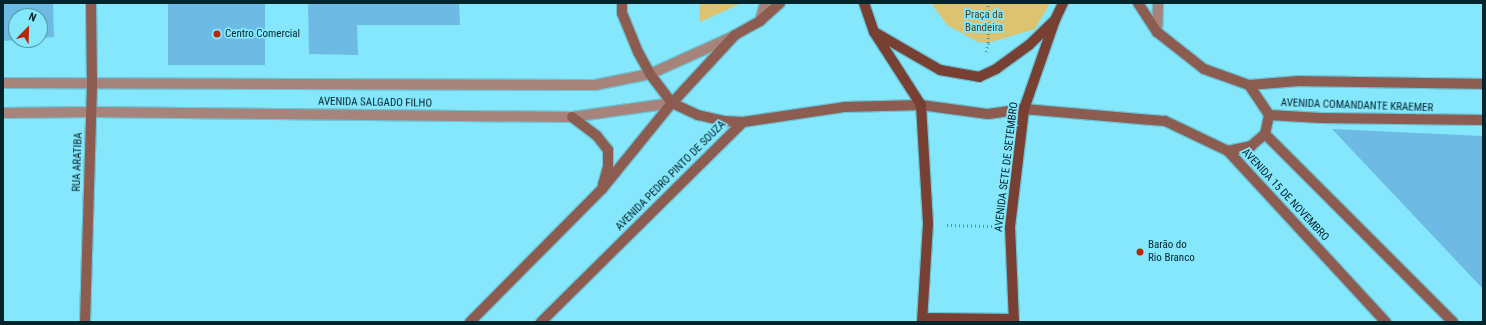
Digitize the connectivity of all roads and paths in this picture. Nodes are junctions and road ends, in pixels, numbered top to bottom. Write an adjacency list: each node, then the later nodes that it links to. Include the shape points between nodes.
1 (91, 3): 18 (main road, RUA ARATIBA)
2 (622, 3): 15 (main road, via 622,13)
3 (765, 3): 11 (street)
4 (780, 3): 11 (main road)
5 (864, 3): 12 (main road)
6 (988, 3): 16 (path, via 988,43)
7 (1063, 3): 10 (main road)
8 (1138, 3): 13 (main road)
9 (1158, 3): 13 (street)
10 (1055, 20): 16 (main road, via 1029,46 996,69); 23 (main road, AVENIDA SETE DE SETEMBRO)
11 (760, 21): 14 (main road)
12 (874, 32): 16 (main road, via 940,70); 22 (main road)
13 (1157, 32): 20 (main road, via 1204,69)
14 (735, 35): 15 (street, AVENIDA SALGADO FILHO); 21 (main road)
15 (650, 74): 18 (street, AVENIDA SALGADO FILHO, via 595,85); 21 (main road)
16 (979, 77)
17 (3, 83): 18 (street, AVENIDA SALGADO FILHO)
18 (92, 83): 24 (main road, RUA ARATIBA)
19 (1483, 84): 20 (main road, AVENIDA COMANDANTE KRAEMER, via 1298,81)
20 (1249, 85): 26 (main road)
21 (672, 103): 27 (street, AVENIDA SALGADO FILHO); 29 (main road, via 704,116); 32 (main road)
22 (921, 105): 23 (main road, AVENIDA PEDRO PINTO DE SOUZA, via 988,114); 29 (main road, AVENIDA PEDRO PINTO DE SOUZA, via 844,107); 33 (main road)
23 (1024, 109): 31 (main road, AVENIDA 15 DE NOVEMBRO, via 1165,121); 34 (main road, AVENIDA SETE DE SETEMBRO)
24 (91, 112): 25 (street, AVENIDA SALGADO FILHO); 27 (street, AVENIDA SALGADO FILHO); 37 (main road, RUA ARATIBA)
25 (3, 113)
26 (1269, 115): 28 (main road, AVENIDA COMANDANTE KRAEMER); 30 (main road, AVENIDA COMANDANTE KRAEMER)
27 (572, 117): 32 (main road, via 597,136 608,150 608,167)
28 (1483, 120)
29 (742, 122): 39 (main road, AVENIDA PEDRO PINTO DE SOUZA)
30 (1265, 134): 31 (main road, via 1251,146); 41 (main road)
31 (1228, 151): 40 (main road, AVENIDA 15 DE NOVEMBRO)
32 (602, 188): 38 (main road)
33 (928, 224): 34 (path); 35 (main road)
34 (1010, 227): 36 (main road, AVENIDA SETE DE SETEMBRO)
35 (922, 320): 36 (main road)
36 (1014, 321)
37 (85, 322)
38 (470, 322)
39 (541, 322)
40 (1386, 322)
41 (1453, 322)

